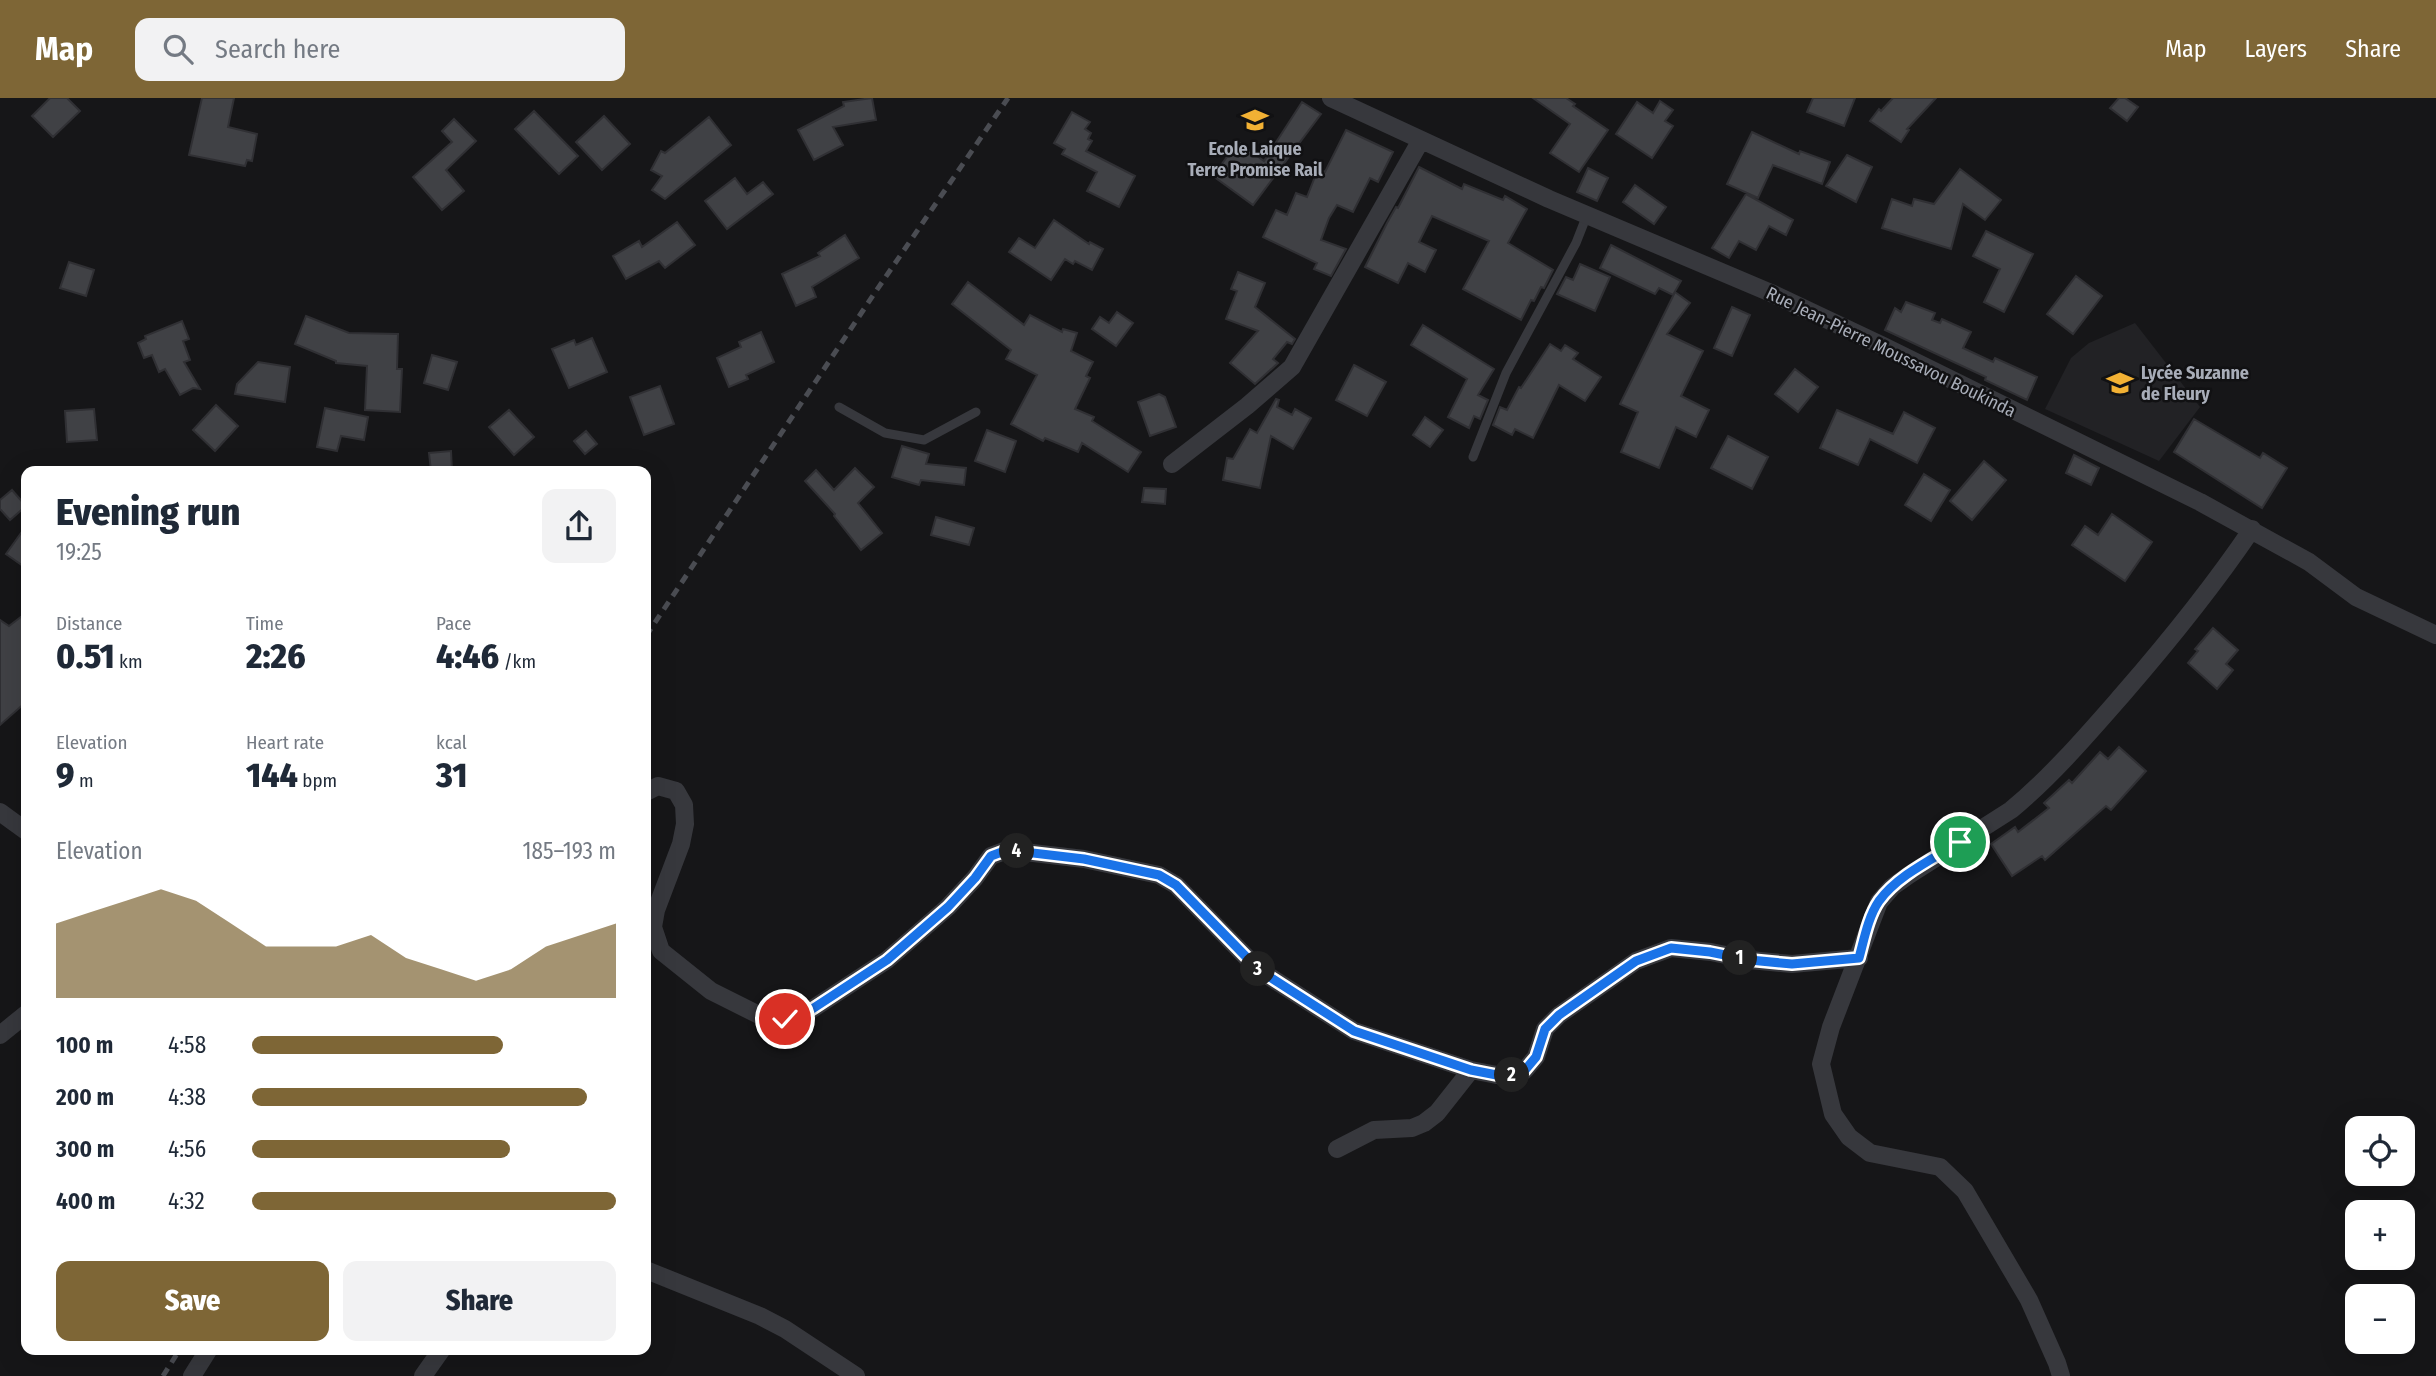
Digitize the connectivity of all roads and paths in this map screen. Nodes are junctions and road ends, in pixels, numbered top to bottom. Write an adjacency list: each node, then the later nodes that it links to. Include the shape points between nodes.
1 (1331, 98): 2 (street, Rue Jean-Pierre Moussavou Boukinda)
2 (1421, 140): 3 (street, Rue Jean-Pierre Moussavou Boukinda); 7 (street, via 1292,367)
3 (1587, 215): 6 (lane, via 1506,373); 8 (street, Rue Jean-Pierre Moussavou Boukinda, via 1771,293)
4 (839, 407): 5 (lane, via 885,433 924,440)
5 (976, 412)
6 (1473, 457)
7 (1172, 464)
8 (2252, 529): 9 (street, Rue Jean-Pierre Moussavou Boukinda, via 2309,562 2356,597); 13 (street, via 2189,618 2025,798 1909,875 1878,902)
9 (2436, 635)
10 (651, 789): 16 (street, via 657,786 676,791 684,805 681,844 653,927 661,951 711,991 761,1016 785,1019 803,1015 887,960 948,907 991,856 1007,850 1084,859 1159,875 1176,885 1259,970 1345,1026)
11 (0, 812): 12 (street)
12 (21, 827)
13 (1859, 958): 16 (street, via 1792,964 1671,948 1636,961 1559,1015 1545,1029 1536,1057 1525,1070 1507,1077); 24 (street, via 1821,1064 1833,1114 1849,1137 1870,1153 1940,1167 1965,1191 2029,1300)
14 (21, 1018): 15 (street)
15 (1, 1032)
16 (1471, 1070): 17 (street, via 1437,1112 1423,1122 1412,1128 1374,1130)
17 (1337, 1149)
18 (651, 1272): 23 (street, via 760,1315)
19 (205, 1355): 21 (street)
20 (438, 1355): 22 (street)
21 (192, 1376)
22 (423, 1376)
23 (856, 1376)
24 (2061, 1376)

